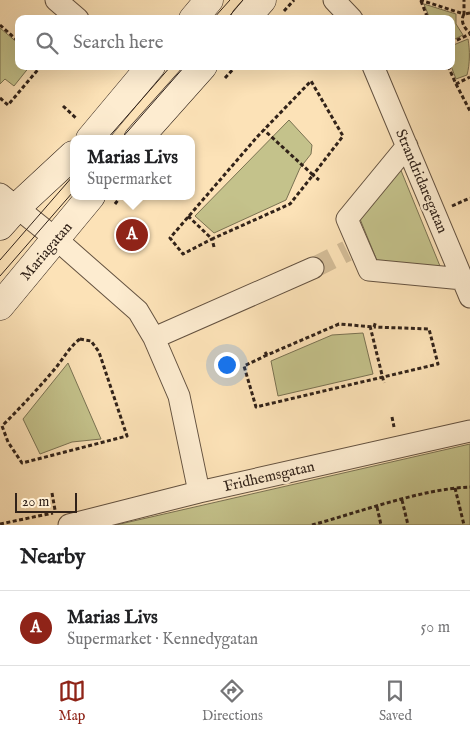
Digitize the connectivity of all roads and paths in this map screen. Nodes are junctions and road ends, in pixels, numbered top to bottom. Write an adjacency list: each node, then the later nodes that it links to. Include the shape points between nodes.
1 (56, 0): 9 (street)
2 (209, 0): 10 (street)
3 (262, 0): 11 (street)
4 (334, 0): 12 (street)
5 (420, 0): 8 (path); 13 (path)
6 (464, 0): 8 (path)
7 (470, 13): 8 (path)
8 (464, 14): 15 (path, via 463,24)
9 (73, 15)
10 (196, 15)
11 (249, 15)
12 (348, 15)
13 (426, 15)
14 (0, 25): 16 (path)
15 (470, 34): 17 (path)
16 (15, 38)
17 (455, 41)
18 (38, 70): 24 (path)
19 (142, 70): 30 (street)
20 (199, 70): 32 (street)
21 (375, 70): 33 (street, Strandridaregatan)
22 (450, 70): 26 (path)
23 (470, 77): 26 (path)
24 (32, 78): 25 (path); 27 (path, via 8,105)
25 (37, 83)
26 (456, 84): 29 (path)
27 (0, 98)
28 (64, 106): 30 (path)
29 (470, 111)
30 (83, 128)
31 (264, 130): 35 (path); 35 (path, via 311,80 343,136); 41 (path)
32 (142, 135)
33 (407, 146): 46 (street, Strandridaregatan); 46 (street, via 347,219 353,249 369,270)
34 (70, 157): 40 (street)
35 (313, 175): 36 (path); 43 (path, via 290,204)
36 (319, 180)
37 (470, 198): 39 (path)
38 (88, 200): 42 (street, Mariagatan)
39 (450, 207)
40 (5, 209): 42 (street)
41 (188, 216): 43 (path); 43 (path, via 170,238 183,254)
42 (56, 239): 47 (street, Mariagatan); 50 (street, via 138,311)
43 (212, 239): 44 (path)
44 (214, 247)
45 (313, 268): 50 (street)
46 (466, 288)
47 (0, 306)
48 (376, 322): 49 (path)
49 (372, 327): 51 (path); 51 (path, via 429,329 438,364); 51 (path, via 339,324 266,353 244,366 256,407)
50 (154, 338): 58 (street, via 179,396)
51 (384, 378): 52 (path)
52 (384, 383)
53 (470, 431): 58 (street, Fridhemsgatan)
54 (44, 457): 54 (path, via 22,463 6,442 2,426 58,366 68,347 80,339 91,341 101,351 127,436); 55 (path)
55 (45, 462)
56 (455, 488): 57 (path); 59 (path); 66 (path)
57 (470, 488)
58 (199, 492): 62 (street, Fridhemsgatan)
59 (402, 500): 60 (path); 65 (path)
60 (377, 508): 61 (path); 64 (path)
61 (325, 523): 63 (path)
62 (69, 525)
63 (312, 525)
64 (381, 525)
65 (408, 525)
66 (464, 525)

